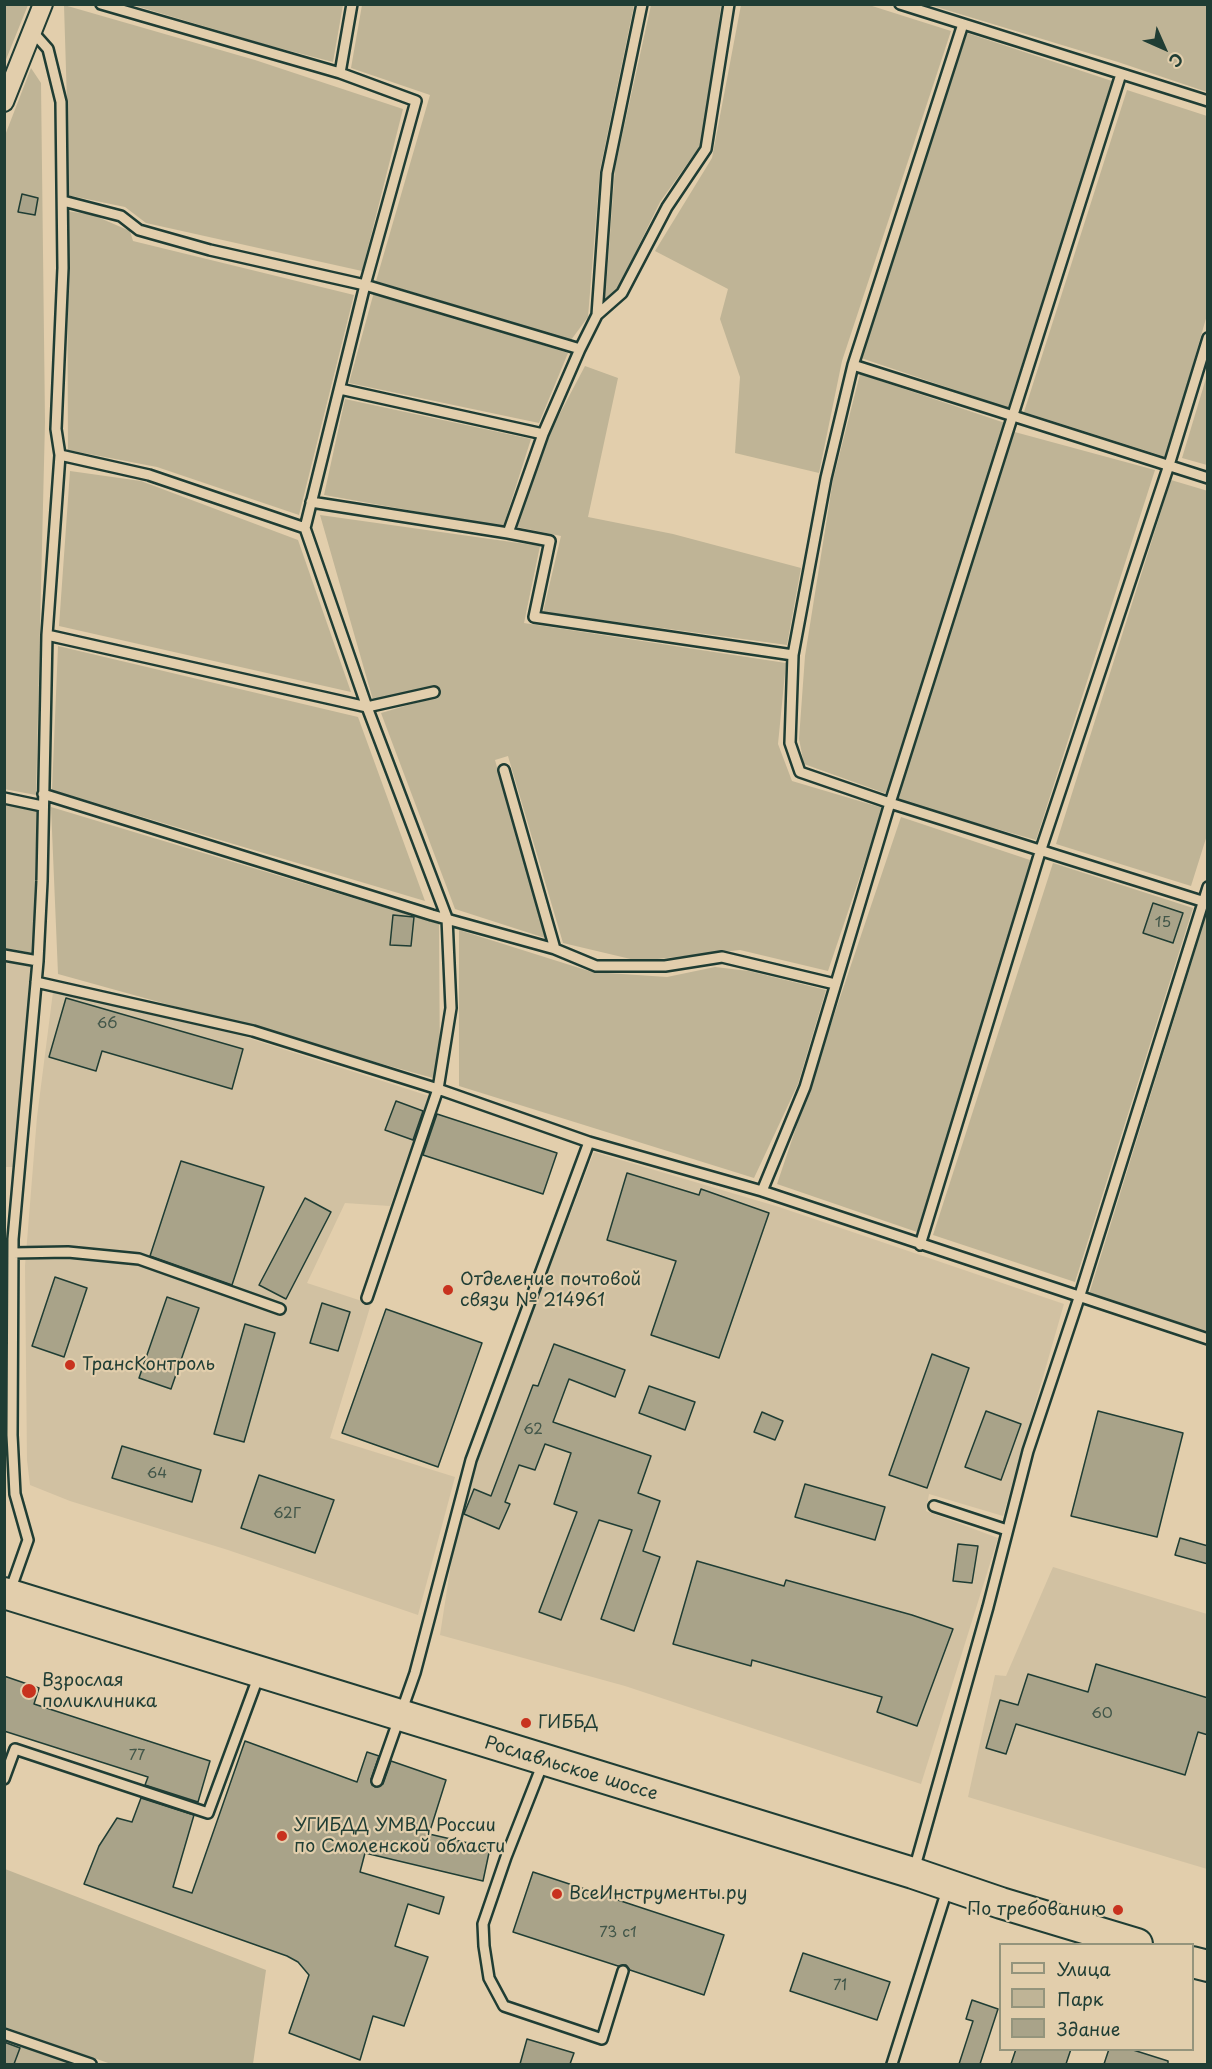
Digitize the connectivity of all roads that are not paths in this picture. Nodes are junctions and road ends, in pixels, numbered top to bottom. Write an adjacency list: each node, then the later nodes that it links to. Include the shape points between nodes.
1 (43, 4): 8 (street)
2 (101, 4): 9 (lane)
3 (352, 4): 9 (lane)
4 (642, 4): 15 (lane, via 607,173)
5 (729, 4): 15 (lane, via 706,149 667,207 622,292)
6 (900, 4): 7 (lane)
7 (963, 24): 10 (lane); 18 (lane)
8 (32, 31): 12 (street); 13 (lane, via 48,49 61,102)
9 (340, 73): 14 (lane, via 416,101)
10 (1121, 74): 11 (lane); 20 (lane)
11 (1208, 101)
12 (4, 102)
13 (63, 201): 14 (lane, via 121,216 139,230 210,250); 22 (lane, via 56,429)
14 (365, 285): 17 (lane); 19 (lane)
15 (597, 315): 17 (lane)
16 (1208, 338): 23 (lane)
17 (579, 349): 21 (lane)
18 (853, 365): 20 (lane); 29 (lane, via 826,478)
19 (340, 389): 21 (lane); 25 (lane)
20 (1013, 416): 23 (lane); 35 (lane)
21 (543, 434): 27 (lane)
22 (60, 455): 26 (lane, via 149,476); 28 (lane)
23 (1169, 465): 24 (lane); 37 (lane)
24 (1208, 478)
25 (311, 502): 26 (lane); 27 (lane)
26 (305, 528): 31 (lane)
27 (508, 533): 29 (lane, via 550,541 534,617)
28 (47, 635): 31 (lane); 33 (lane)
29 (794, 655): 35 (lane, via 790,743 800,772)
30 (434, 692): 31 (lane)
31 (367, 707): 40 (lane)
32 (504, 770): 41 (lane)
33 (43, 794): 36 (lane); 40 (lane)
34 (4, 798): 36 (lane)
35 (890, 803): 37 (lane); 45 (lane)
36 (42, 806): 43 (lane)
37 (1041, 849): 39 (lane); 49 (lane)
38 (1208, 887): 39 (lane)
39 (1205, 902): 52 (lane)
40 (447, 918): 41 (lane); 46 (lane, via 451,1008)
41 (555, 949): 45 (lane, via 596,966 664,966 722,957)
42 (4, 955): 43 (lane)
43 (38, 961): 44 (lane)
44 (36, 982): 46 (lane, via 253,1031); 50 (lane)
45 (835, 984): 48 (lane, via 805,1087)
46 (438, 1089): 47 (lane); 51 (lane)
47 (589, 1142): 48 (lane); 59 (lane, via 471,1460 415,1673)
48 (762, 1191): 49 (lane)
49 (920, 1245): 52 (lane)
50 (13, 1253): 53 (lane, via 68,1251 139,1259); 57 (lane, via 15,1494 28,1540)
51 (367, 1298)
52 (1079, 1298): 54 (lane); 56 (lane)
53 (280, 1309)
54 (1208, 1339)
55 (934, 1506): 56 (lane)
56 (1006, 1530): 63 (lane)
57 (6, 1597): 58 (main road, Рославльское шоссе)
58 (260, 1672): 59 (main road, Рославльское шоссе); 61 (lane, via 208,1813 15,1749)
59 (399, 1714): 60 (main road, Рославльское шоссе); 62 (lane)
60 (543, 1761): 63 (main road, Рославльское шоссе); 66 (lane, via 483,1924 489,1978 504,2006 602,2039)
61 (4, 1779)
62 (377, 1781)
63 (913, 1873): 64 (main road, Рославльское шоссе)
64 (949, 1885): 65 (main road, Рославльское шоссе); 69 (lane)
65 (1134, 1943)
66 (623, 1971)
67 (4, 2034): 68 (lane)
68 (90, 2064)
69 (892, 2064)

